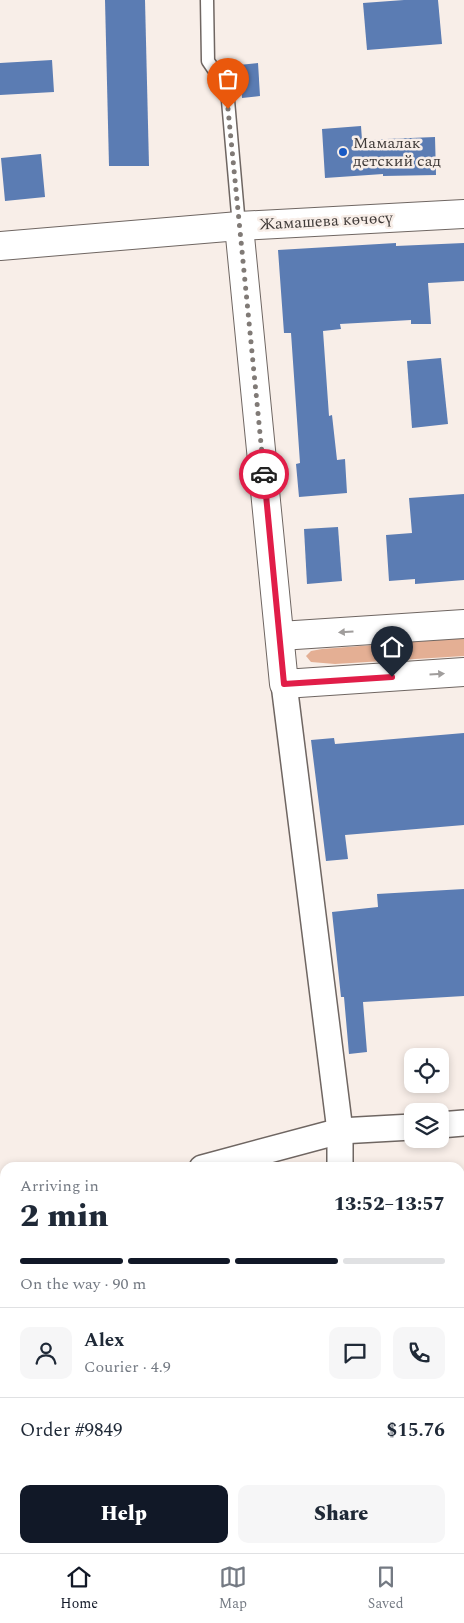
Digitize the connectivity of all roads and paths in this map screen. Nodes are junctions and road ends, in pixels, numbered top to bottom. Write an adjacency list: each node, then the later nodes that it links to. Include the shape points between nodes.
1 (207, 0): 3 (lane, Жамашева көчөсү, via 208,61 227,89)
2 (464, 214): 3 (main road, Жамашева көчөсү)
3 (239, 226): 4 (main road); 6 (main road)
4 (0, 246)
5 (464, 624): 6 (main road, one-way to 6)
6 (280, 636): 8 (main road)
7 (464, 672): 8 (main road, one-way to 7)
8 (284, 684): 12 (street)
9 (464, 1123): 10 (street)
10 (449, 1124)
11 (404, 1127): 12 (street)
12 (340, 1131): 13 (street); 14 (street); 15 (street)
13 (224, 1162)
14 (340, 1162)
15 (352, 1162)

